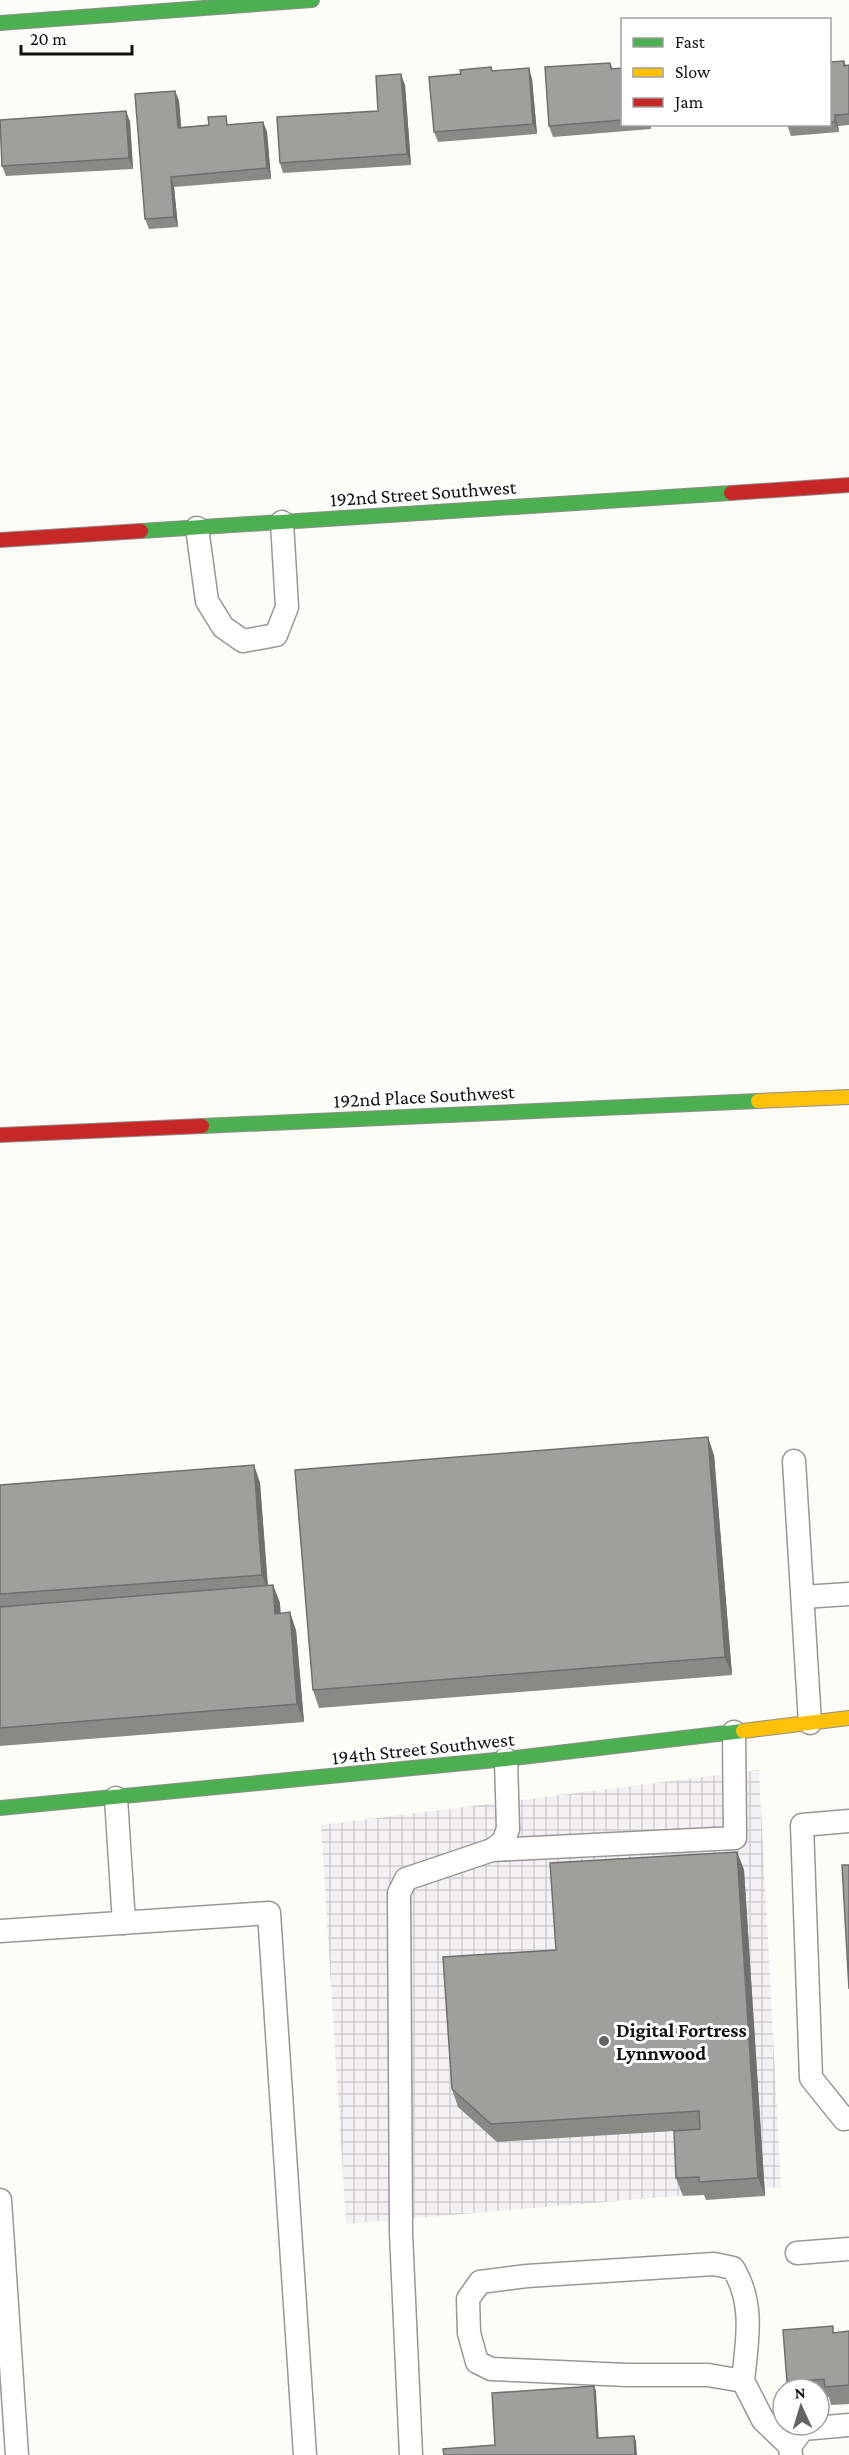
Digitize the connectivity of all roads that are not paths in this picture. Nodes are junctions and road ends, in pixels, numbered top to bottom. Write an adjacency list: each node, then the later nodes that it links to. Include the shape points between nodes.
1 (312, 0): 2 (street)
2 (0, 23)
3 (849, 484): 4 (street, 192nd Street Southwest)
4 (282, 522): 5 (street, 192nd Street Southwest); 5 (lane, via 287,607 276,635 243,641 223,627 207,601)
5 (197, 528): 6 (street, 192nd Street Southwest)
6 (0, 540)
7 (849, 1097): 8 (street, 192nd Place Southwest)
8 (0, 1135)
9 (794, 1461): 11 (lane)
10 (849, 1594): 11 (lane)
11 (803, 1597): 13 (lane)
12 (849, 1718): 13 (street, 194th Street Southwest)
13 (810, 1723): 14 (street, 194th Street Southwest)
14 (734, 1732): 15 (street, 194th Street Southwest); 19 (lane, via 735,1838)
15 (506, 1759): 16 (street, 194th Street Southwest); 19 (lane, via 508,1829 503,1842)
16 (116, 1798): 17 (street, 194th Street Southwest); 20 (lane)
17 (0, 1808)
18 (849, 1821): 22 (lane, via 802,1825 811,2078 844,2119)
19 (492, 1850): 31 (lane, via 406,1879 399,1893 401,2233)
20 (124, 1923): 21 (lane); 30 (lane, via 269,1913)
21 (0, 1931)
22 (849, 2118)
23 (0, 2200): 29 (lane)
24 (849, 2249): 25 (lane)
25 (797, 2253)
26 (743, 2381): 26 (lane, via 708,2375 491,2369 477,2362 469,2333 468,2299 480,2282 527,2276 714,2264 733,2268 742,2284 750,2321); 28 (lane, via 763,2420)
27 (849, 2425): 28 (lane, via 803,2429)
28 (790, 2451)
29 (17, 2455)
30 (305, 2455)
31 (411, 2455)

